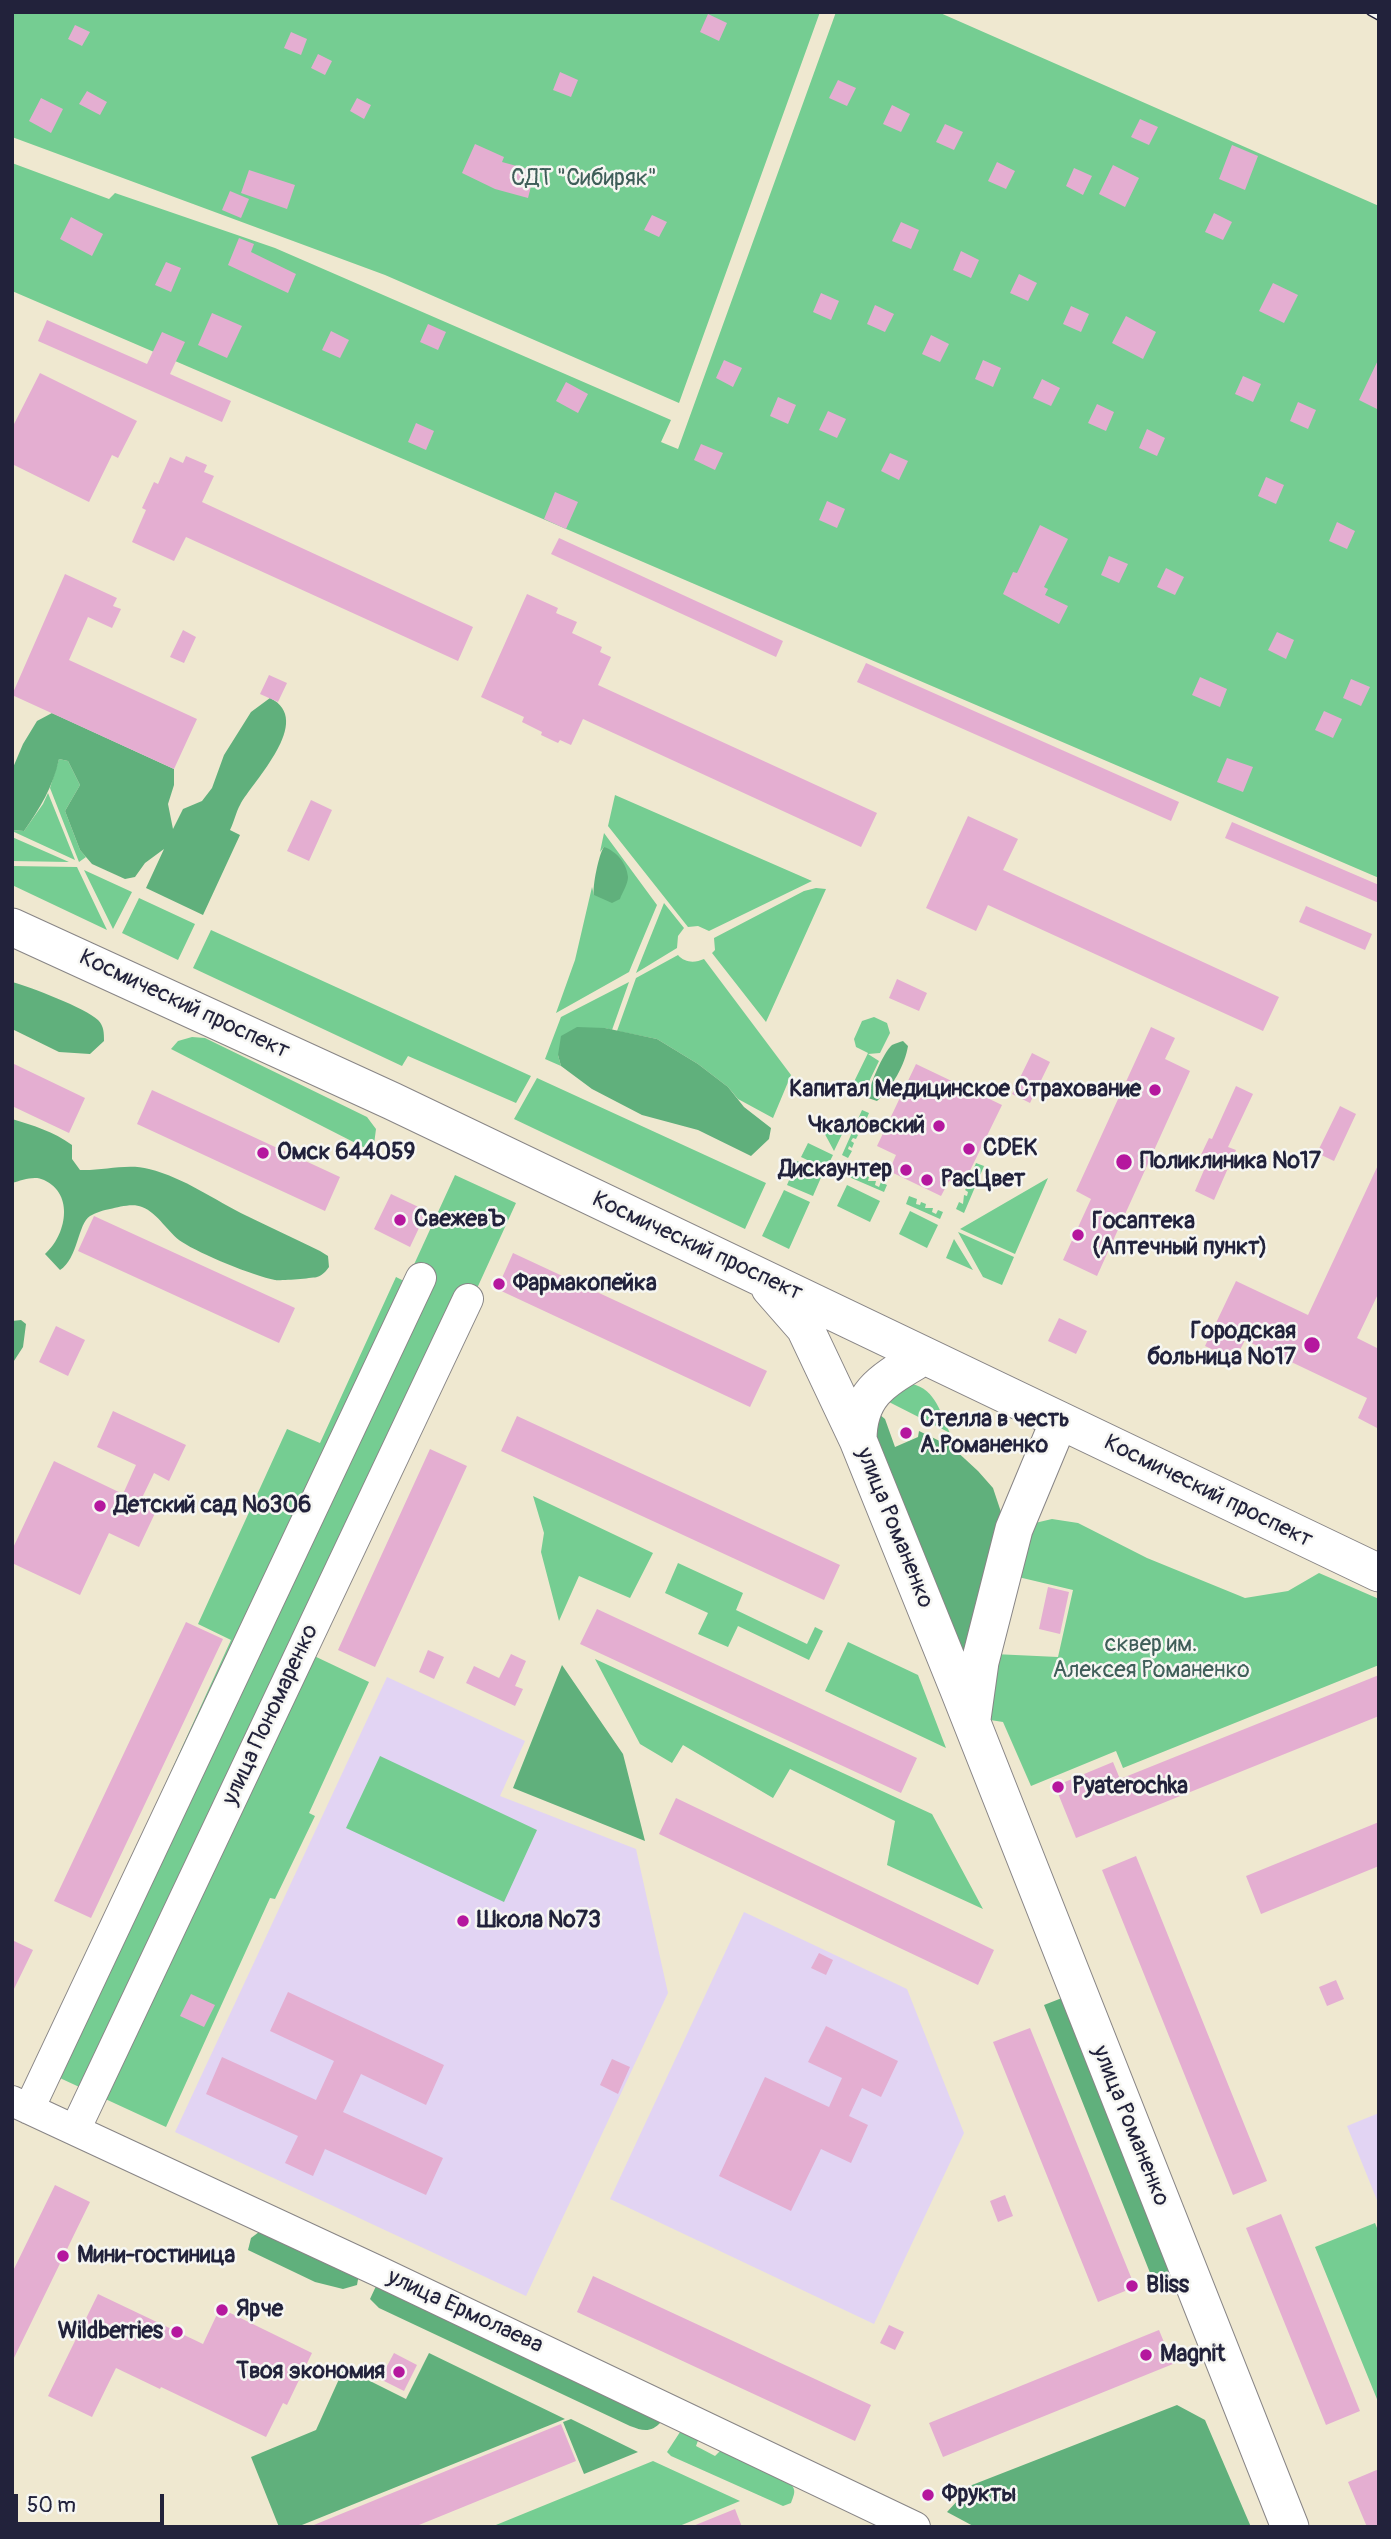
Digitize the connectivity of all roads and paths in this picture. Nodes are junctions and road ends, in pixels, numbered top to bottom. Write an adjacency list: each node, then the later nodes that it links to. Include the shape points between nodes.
1 (12, 927): 2 (main road, Космический проспект)
2 (753, 1273): 5 (main road, Космический проспект); 7 (main road, via 805,1328)
3 (421, 1278): 10 (street)
4 (468, 1299): 11 (street, улица Пономаренко)
5 (924, 1356): 6 (main road, Космический проспект); 7 (main road, улица Романенко, via 882,1381 866,1399 858,1420)
6 (1059, 1421): 8 (main road, Космический проспект); 9 (main road, улица Романенко, via 1014,1529 979,1662)
7 (858, 1440): 9 (main road, улица Романенко)
8 (1379, 1573)
9 (972, 1724): 13 (main road, улица Романенко)
10 (21, 2105): 11 (street, улица Ермолаева)
11 (75, 2130): 12 (street, улица Ермолаева)
12 (915, 2527)
13 (1290, 2527)

